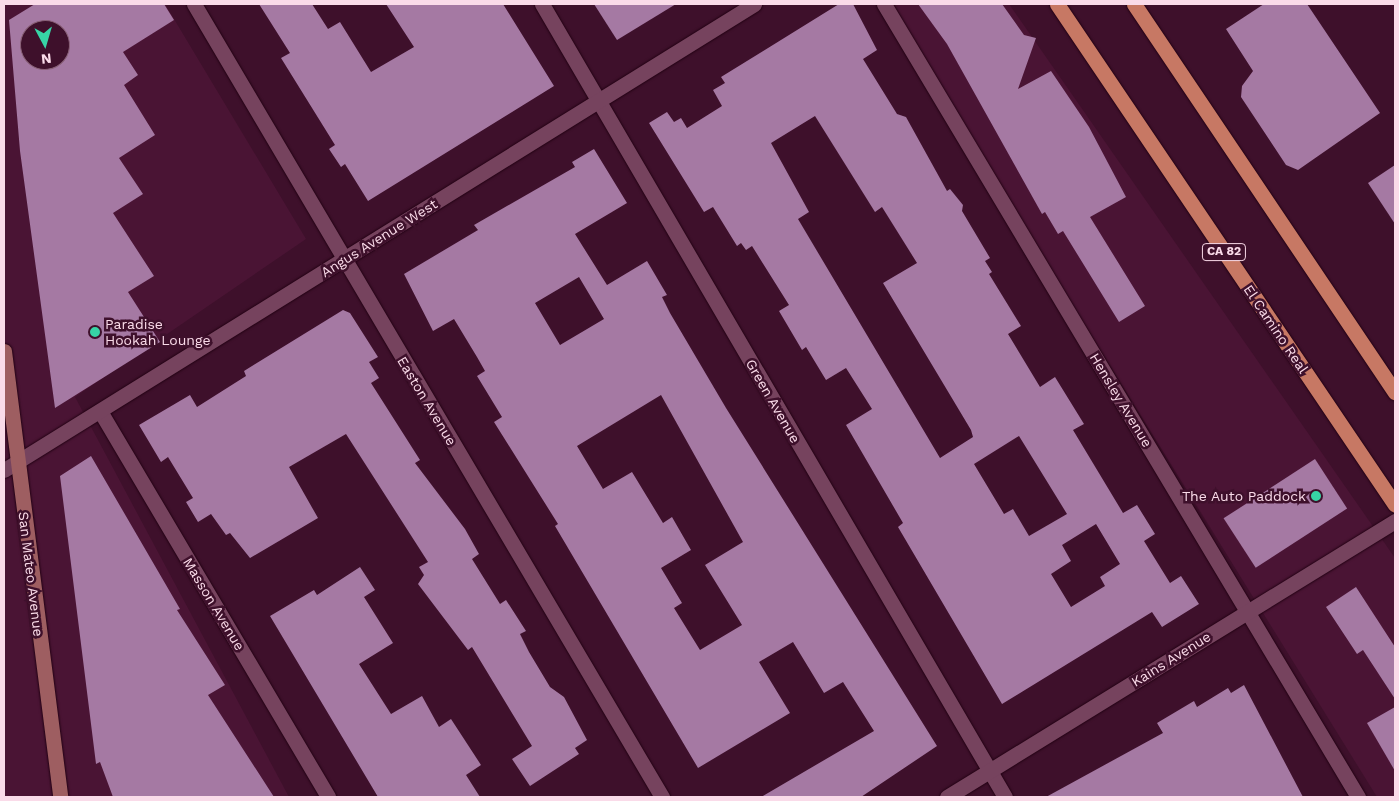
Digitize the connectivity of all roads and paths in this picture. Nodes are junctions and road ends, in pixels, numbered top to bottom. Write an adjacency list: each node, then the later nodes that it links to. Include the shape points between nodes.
1 (194, 4): 8 (street, Easton Avenue)
2 (542, 4): 7 (street, Green Avenue)
3 (754, 4): 7 (street, Angus Avenue West)
4 (884, 4): 16 (street, Hensley Avenue)
5 (1057, 4): 14 (main road, El Camino Real / CA 82)
6 (1134, 4): 10 (main road)
7 (599, 102): 8 (street, Angus Avenue West); 17 (street, Green Avenue)
8 (343, 259): 11 (street, Angus Avenue West); 20 (street, Easton Avenue)
9 (4, 351): 12 (street, San Mateo Avenue)
10 (1395, 392)
11 (100, 411): 12 (street, Angus Avenue West); 19 (street, Masson Avenue)
12 (17, 462): 13 (street, Angus Avenue West); 18 (street, San Mateo Avenue)
13 (4, 470)
14 (1395, 505)
15 (1395, 521): 16 (street, Kains Avenue)
16 (1248, 612): 17 (street, Kains Avenue); 23 (street, Hensley Avenue)
17 (989, 771): 21 (street, Kains Avenue); 22 (street, Green Avenue)
18 (60, 797)
19 (328, 797)
20 (662, 797)
21 (947, 797)
22 (1004, 797)
23 (1358, 797)

